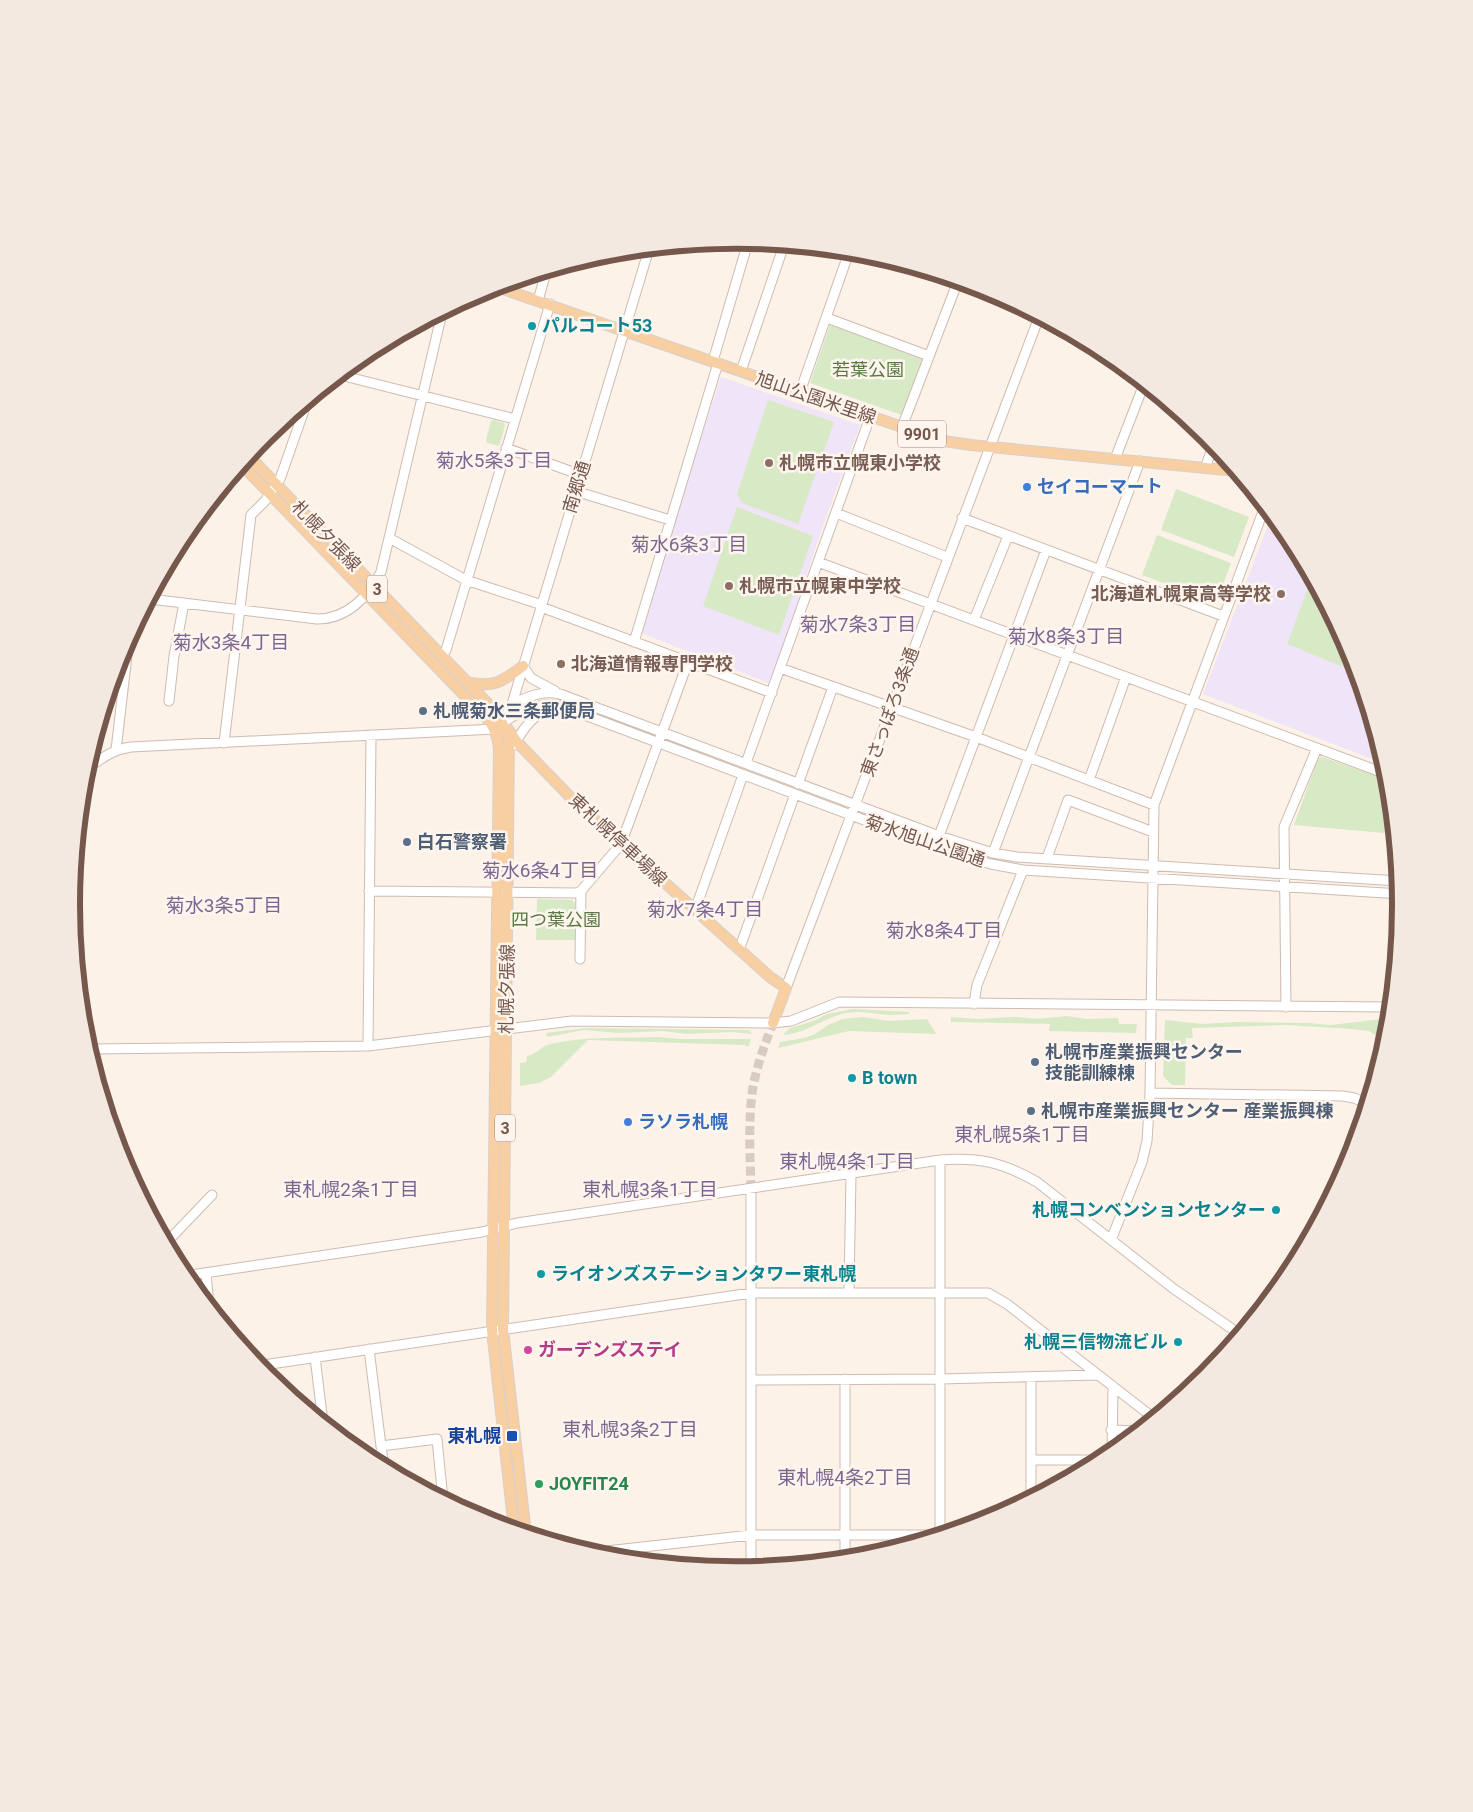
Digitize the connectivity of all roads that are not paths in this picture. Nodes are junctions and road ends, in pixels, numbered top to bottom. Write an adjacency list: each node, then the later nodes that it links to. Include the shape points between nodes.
1 (746, 249): 15 (street)
2 (782, 251): 16 (street)
3 (647, 256): 13 (street, 南郷通)
4 (847, 259): 10 (street)
5 (544, 279): 8 (street)
6 (956, 287): 14 (street)
7 (507, 291): 8 (main road, 旭山公園米里線 / 9901)
8 (538, 301): 9 (main road, 旭山公園米里線 / 9901)
9 (550, 304): 13 (main road, 旭山公園米里線 / 9901); 23 (street)
10 (827, 318): 14 (street); 19 (street)
11 (440, 320): 20 (street)
12 (1037, 322): 25 (street, 東さっぽろ3条通)
13 (624, 330): 15 (main road, 旭山公園米里線 / 9901); 34 (street, 南郷通)
14 (929, 356): 24 (street)
15 (715, 362): 16 (main road, 旭山公園米里線 / 9901); 41 (street)
16 (741, 371): 19 (main road, 旭山公園米里線 / 9901)
17 (348, 377): 20 (street)
18 (1142, 390): 28 (street)
19 (800, 392): 22 (main road, 旭山公園米里線 / 9901)
20 (423, 397): 23 (street); 43 (street)
21 (301, 415): 35 (street)
22 (870, 417): 24 (main road, 旭山公園米里線 / 9901); 38 (street)
23 (515, 420): 26 (street)
24 (902, 428): 25 (main road, 旭山公園米里線 / 9901, via 944,441)
25 (990, 447): 28 (main road, 旭山公園米里線 / 9901); 40 (street, 東さっぽろ3条通)
26 (506, 448): 34 (street); 48 (street)
27 (1211, 452): 31 (street)
28 (1115, 459): 30 (main road, 旭山公園米里線 / 9901)
29 (254, 461): 35 (main road, 札幌夕張線 / 3)
30 (1140, 461): 31 (main road, 旭山公園米里線 / 9901); 47 (street)
31 (1205, 468): 33 (main road, 旭山公園米里線 / 9901)
32 (246, 469): 37 (main road, 札幌夕張線 / 3)
33 (1227, 470)
34 (581, 475): 36 (street, 南郷通)
35 (276, 485): 37 (street); 49 (main road, 札幌夕張線 / 3)
36 (576, 491): 41 (street); 54 (street, 南郷通)
37 (270, 494): 50 (main road, 札幌夕張線 / 3); 55 (street, via 251,515)
38 (836, 513): 45 (street); 46 (street)
39 (1262, 513): 56 (street)
40 (962, 518): 42 (street); 45 (street, 東さっぽろ3条通)
41 (670, 520): 59 (street)
42 (1008, 536): 44 (street); 57 (street)
43 (389, 538): 48 (street); 49 (street, via 381,572)
44 (1046, 550): 47 (street); 58 (street)
45 (948, 557): 53 (street, 東さっぽろ3条通)
46 (818, 562): 53 (street); 65 (street)
47 (1099, 570): 56 (street); 60 (street)
48 (466, 580): 54 (street); 61 (street)
49 (372, 584): 50 (street); 61 (main road, 札幌夕張線 / 3)
50 (366, 594): 55 (street, via 346,612 330,618); 78 (main road, 札幌夕張線 / 3)
51 (157, 600): 52 (street)
52 (184, 603): 55 (street); 73 (street)
53 (930, 604): 57 (street); 77 (street, 東さっぽろ3条通)
54 (541, 606): 59 (street); 64 (street, 南郷通)
55 (240, 609): 83 (street)
56 (1223, 616): 74 (street)
57 (974, 620): 58 (street)
58 (1014, 635): 60 (street); 81 (street)
59 (634, 642): 62 (street)
60 (1067, 655): 66 (street); 88 (street)
61 (442, 656): 67 (main road, 札幌夕張線 / 3)
62 (688, 662): 71 (street); 79 (street)
63 (126, 666): 70 (street)
64 (523, 666): 67 (main road, via 495,684); 72 (street, via 531,678); 75 (street, 南郷通)
65 (780, 668): 68 (street); 71 (street)
66 (1126, 677): 74 (street); 93 (street)
67 (466, 681): 78 (main road, 札幌夕張線 / 3, via 495,711)
68 (833, 687): 77 (street); 94 (street)
69 (117, 689): 70 (street)
70 (123, 690): 86 (street)
71 (772, 693): 90 (street)
72 (560, 694): 75 (street, 菊水旭山公園通, via 541,693); 79 (street, 菊水旭山公園通)
73 (169, 701)
74 (1191, 702): 85 (street); 96 (street)
75 (512, 704): 78 (street, 南郷通)
76 (558, 705): 78 (street, 菊水旭山公園通, via 544,704 518,712); 82 (street, via 536,716); 84 (street, 菊水旭山公園通)
77 (892, 707): 81 (street); 97 (street, 東さっぽろ3条通)
78 (499, 726): 80 (street); 82 (main road, 東札幌停車場線); 87 (main road, 札幌夕張線 / 3, via 509,740); 112 (main road, 札幌夕張線 / 3)
79 (663, 732): 84 (street); 90 (street, 菊水旭山公園通)
80 (371, 735): 83 (street); 110 (street)
81 (976, 737): 88 (street); 100 (street)
82 (516, 741): 87 (street); 101 (main road, 東札幌停車場線)
83 (224, 743): 86 (street)
84 (659, 743): 92 (street, 菊水旭山公園通); 101 (street)
85 (1317, 748): 91 (street); 106 (street, via 1284,826)
86 (116, 750): 89 (street)
87 (510, 752): 113 (main road, 札幌夕張線 / 3)
88 (1028, 757): 93 (street); 102 (street)
89 (96, 762)
90 (746, 763): 94 (street, 菊水旭山公園通)
91 (1379, 771)
92 (743, 775): 95 (street, 菊水旭山公園通); 115 (street)
93 (1089, 780): 96 (street)
94 (798, 784): 97 (street, 菊水旭山公園通)
95 (795, 794): 98 (street, 菊水旭山公園通); 116 (street)
96 (1154, 805): 99 (street)
97 (855, 806): 98 (street, 東さっぽろ3条通); 100 (street, 菊水旭山公園通)
98 (851, 815): 105 (street, 菊水旭山公園通, via 960,856); 118 (street, 東さっぽろ3条通)
99 (1153, 832): 103 (street, via 1068,800); 104 (street)
100 (940, 836): 102 (street, 菊水旭山公園通)
101 (621, 844): 111 (street); 115 (main road, 東札幌停車場線)
102 (993, 853): 103 (street, 菊水旭山公園通)
103 (1047, 858): 104 (street, 菊水旭山公園通)
104 (1152, 866): 106 (street, 菊水旭山公園通); 107 (street)
105 (1023, 870): 107 (street, 菊水旭山公園通); 119 (street, via 977,985)
106 (1284, 874): 108 (street, 菊水旭山公園通); 109 (street)
107 (1152, 877): 109 (street, 菊水旭山公園通); 120 (street)
108 (1392, 881)
109 (1284, 886): 114 (street, 菊水旭山公園通); 121 (street)
110 (369, 890): 112 (street); 126 (street)
111 (581, 891): 113 (street); 117 (street)
112 (496, 892): 113 (street); 125 (main road, 札幌夕張線 / 3)
113 (508, 892): 124 (main road, 札幌夕張線 / 3)
114 (1393, 893)
115 (695, 910): 116 (main road, 東札幌停車場線)
116 (739, 950): 118 (main road, 東札幌停車場線)
117 (580, 959)
118 (786, 988): 123 (main road, 東さっぽろ3条通)
119 (974, 1004): 120 (street); 123 (street, via 839,1002 791,1021)
120 (1151, 1006): 121 (street); 128 (street)
121 (1286, 1007): 122 (street)
122 (1384, 1007)
123 (772, 1023): 124 (street, via 572,1021)
124 (507, 1029): 125 (street); 134 (main road, 札幌夕張線 / 3)
125 (495, 1030): 126 (street); 135 (main road, 札幌夕張線 / 3)
126 (368, 1046): 127 (street)
127 (96, 1049)
128 (1150, 1093): 129 (street, via 1343,1096); 137 (street, via 1147,1141 1142,1162)
129 (1363, 1102)
130 (940, 1160): 131 (street); 137 (street, via 964,1158 994,1162 1022,1174 1037,1182); 141 (street)
131 (851, 1174): 132 (street); 140 (street)
132 (751, 1189): 134 (street); 142 (street)
133 (212, 1195): 136 (street)
134 (504, 1226): 135 (street); 144 (main road, 札幌夕張線 / 3)
135 (493, 1229): 138 (street); 144 (main road, 札幌夕張線 / 3)
136 (171, 1238)
137 (1111, 1240): 145 (street)
138 (206, 1272): 139 (street); 143 (street)
139 (193, 1274)
140 (849, 1292): 141 (street); 142 (street)
141 (940, 1292): 149 (street, via 994,1295); 151 (street)
142 (750, 1293): 144 (street); 152 (street)
143 (208, 1295)
144 (498, 1330): 146 (street); 166 (main road, 札幌夕張線 / 3); 167 (main road, 札幌夕張線 / 3)
145 (1236, 1332)
146 (369, 1349): 147 (street); 160 (street)
147 (315, 1357): 148 (street); 155 (street)
148 (267, 1364)
149 (1098, 1375): 150 (street); 154 (street)
150 (1031, 1377): 151 (street); 162 (street)
151 (940, 1379): 153 (street); 168 (street)
152 (751, 1380): 153 (street); 169 (street)
153 (845, 1380): 170 (street)
154 (1113, 1386): 156 (street); 157 (street)
155 (322, 1415)
156 (1150, 1416)
157 (1111, 1430): 158 (street); 159 (street)
158 (1131, 1431)
159 (1112, 1444)
160 (382, 1446): 161 (street); 164 (street, via 437,1439)
161 (383, 1459)
162 (1031, 1460): 163 (street); 165 (street)
163 (1088, 1460)
164 (442, 1493)
165 (1031, 1493)
166 (513, 1524)
167 (525, 1528)
168 (942, 1530)
169 (751, 1535): 170 (street); 172 (street); 174 (street)
170 (845, 1535): 171 (street); 173 (street)
171 (924, 1535)
172 (611, 1550)
173 (845, 1553)
174 (751, 1562)

